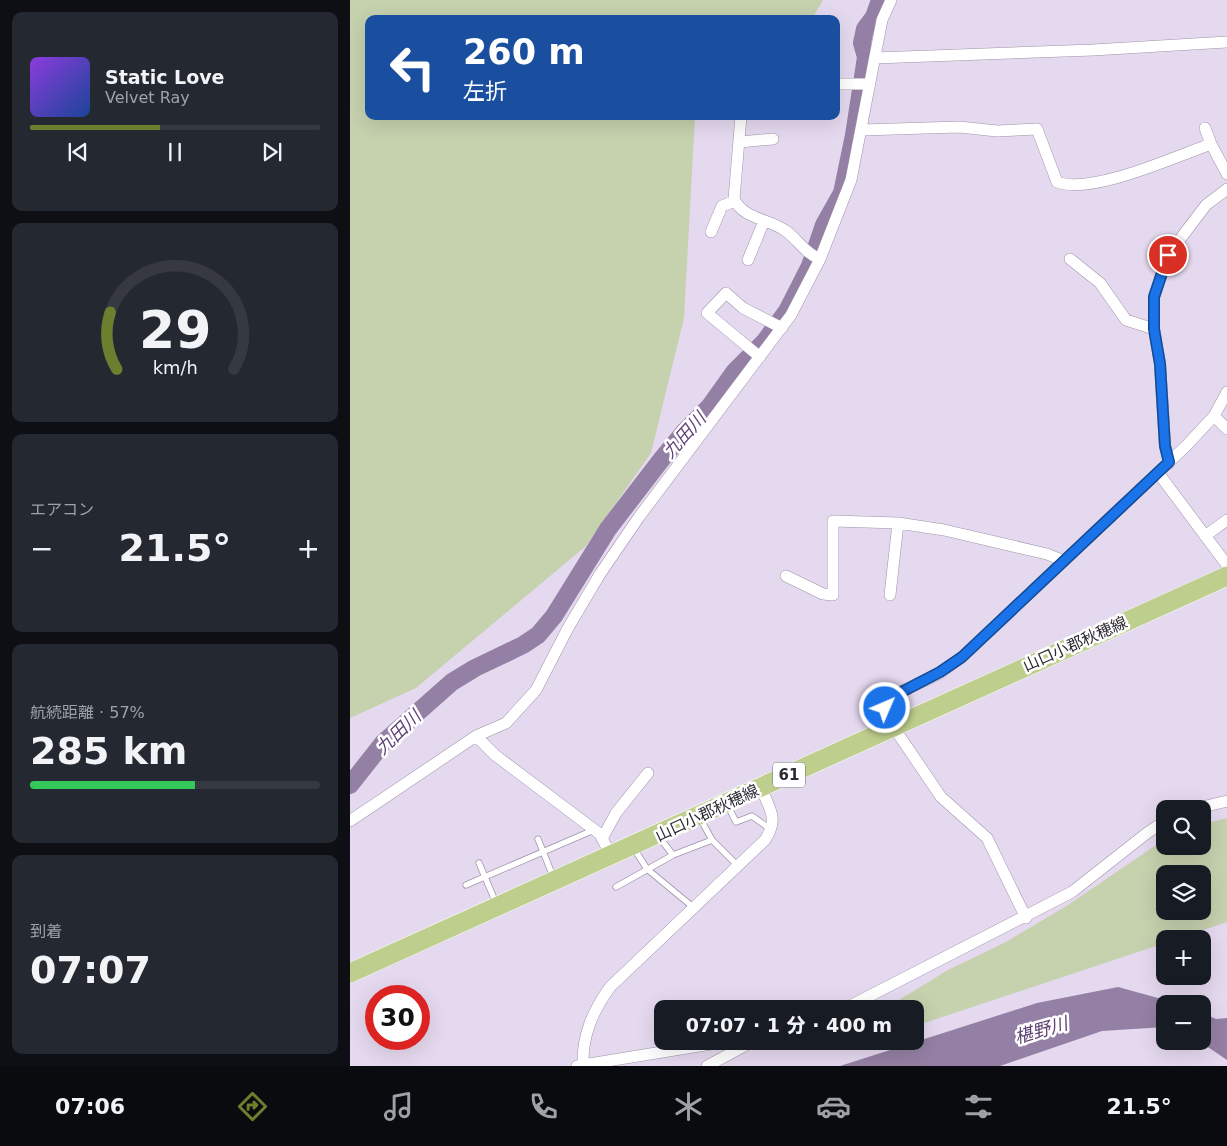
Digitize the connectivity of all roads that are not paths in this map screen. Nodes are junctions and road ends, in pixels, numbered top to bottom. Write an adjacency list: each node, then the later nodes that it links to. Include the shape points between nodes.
1 (891, 0): 3 (street, via 882,20)
2 (1227, 42): 3 (street)
3 (875, 58): 4 (street)
4 (865, 83): 5 (street); 8 (street)
5 (840, 84)
6 (741, 120): 10 (street)
7 (1205, 128): 11 (street)
8 (862, 130): 11 (street, via 1037,129 1057,182 1068,186 1128,176); 17 (street, via 852,180)
9 (773, 139): 10 (street)
10 (739, 142): 14 (street)
11 (1211, 144): 12 (street)
12 (1227, 174)
13 (1227, 189): 21 (street, via 1206,205 1168,255 1154,297)
14 (735, 201): 15 (street, via 738,209); 16 (street, via 722,206)
15 (764, 221): 17 (street, via 786,231); 19 (street)
16 (711, 232)
17 (816, 257): 20 (street, via 791,315)
18 (1070, 259): 21 (street, via 1100,283 1126,320)
19 (748, 260)
20 (778, 326): 22 (street); 22 (street, via 743,308 726,293 708,313)
21 (1154, 329): 26 (street)
22 (757, 354): 37 (street, via 600,574 536,690 506,722)
23 (1227, 392): 24 (street)
24 (1214, 416): 25 (street); 26 (street)
25 (1227, 429)
26 (1169, 462): 27 (street)
27 (1159, 474): 30 (street); 31 (street)
28 (1227, 520): 30 (street)
29 (898, 523): 31 (street, via 944,530); 33 (street, via 833,521 833,595 823,594); 35 (street)
30 (1205, 536): 32 (street)
31 (1064, 561): 36 (street, via 962,657 933,677 890,698 885,708)
32 (1227, 565)
33 (786, 576)
34 (1227, 576): 36 (main road, 山口小郡秋穂線 / 61)
35 (890, 595)
36 (893, 726): 39 (main road, 山口小郡秋穂線 / 61); 65 (street, via 941,797 987,838)
37 (476, 736): 44 (street); 49 (street, via 495,755)
38 (648, 773): 49 (street, via 616,813)
39 (761, 788): 41 (main road, 山口小郡秋穂線 / 61); 46 (street, via 772,817)
40 (1227, 801): 42 (street)
41 (726, 804): 43 (main road, 山口小郡秋穂線 / 61); 46 (lane, via 736,822 752,816)
42 (1211, 805)
43 (700, 816): 48 (main road, 山口小郡秋穂線 / 61); 51 (lane)
44 (350, 821)
45 (1156, 827): 65 (street, via 1072,892)
46 (771, 830): 57 (street, via 765,840)
47 (589, 832): 53 (lane)
48 (658, 835): 52 (main road, 山口小郡秋穂線 / 61); 54 (lane)
49 (603, 838): 55 (street)
50 (538, 839): 53 (lane)
51 (712, 840): 54 (lane); 57 (lane)
52 (632, 847): 55 (main road, 山口小郡秋穂線 / 61); 58 (lane)
53 (543, 852): 59 (lane); 60 (lane)
54 (673, 855): 58 (lane)
55 (611, 856): 60 (main road, 山口小郡秋穂線 / 61)
56 (479, 863): 59 (lane)
57 (737, 865): 64 (street)
58 (647, 869): 62 (lane); 64 (lane)
59 (485, 877): 61 (lane); 63 (lane)
60 (554, 881): 63 (main road, 山口小郡秋穂線 / 61)
61 (466, 885)
62 (616, 887)
63 (498, 907): 66 (main road, 山口小郡秋穂線 / 61)
64 (693, 907): 70 (street, via 630,966 597,1006 583,1046)
65 (1026, 918): 67 (street)
66 (350, 973)
67 (860, 1000)
68 (676, 1050): 70 (street)
69 (739, 1050): 71 (street)
70 (581, 1066)
71 (707, 1066)

